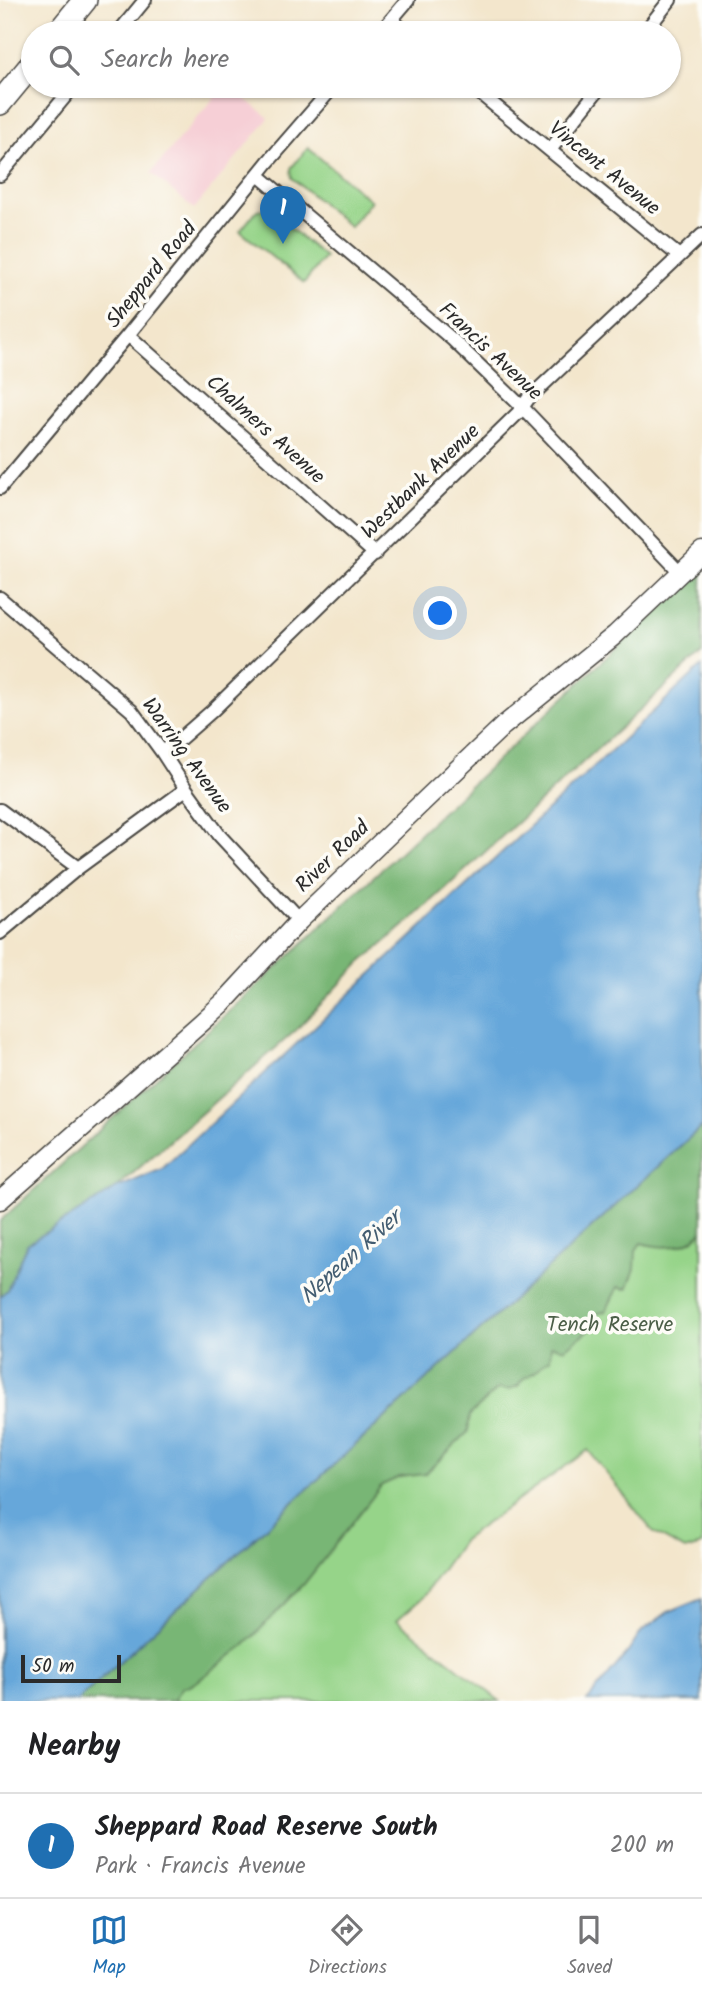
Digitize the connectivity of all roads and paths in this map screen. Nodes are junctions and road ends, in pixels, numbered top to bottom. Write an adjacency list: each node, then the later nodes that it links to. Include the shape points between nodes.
1 (85, 0): 6 (highway)
2 (145, 0): 7 (street)
3 (408, 0): 5 (street)
4 (670, 0): 8 (street)
5 (391, 20)
6 (68, 21)
7 (128, 21)
8 (653, 21)
9 (21, 78): 14 (highway)
10 (64, 98): 16 (street)
11 (324, 98): 17 (street, Sheppard Road)
12 (486, 98): 15 (street, Vincent Avenue)
13 (591, 98): 15 (street)
14 (0, 103)
15 (550, 150): 19 (street, Vincent Avenue)
16 (0, 175)
17 (258, 175): 20 (street, Sheppard Road); 21 (street, Francis Avenue, via 453,340)
18 (702, 235): 19 (street, Westbank Avenue)
19 (680, 256): 21 (street, Westbank Avenue)
20 (128, 335): 22 (street, Sheppard Road); 24 (street, Chalmers Avenue)
21 (522, 407): 24 (street, Westbank Avenue); 25 (street, Francis Avenue)
22 (0, 488)
23 (702, 552): 25 (street, River Road)
24 (375, 554): 27 (street, Westbank Avenue, via 212,711)
25 (681, 573): 31 (street, River Road, via 615,635 503,726)
26 (0, 598): 27 (street, Warring Avenue, via 127,706)
27 (162, 752): 28 (street, Warring Avenue)
28 (186, 789): 30 (street); 31 (street, Warring Avenue, via 225,843)
29 (0, 810): 30 (street)
30 (78, 868): 32 (street)
31 (299, 921): 33 (street, River Road, via 224,1002)
32 (0, 933)
33 (0, 1200)

